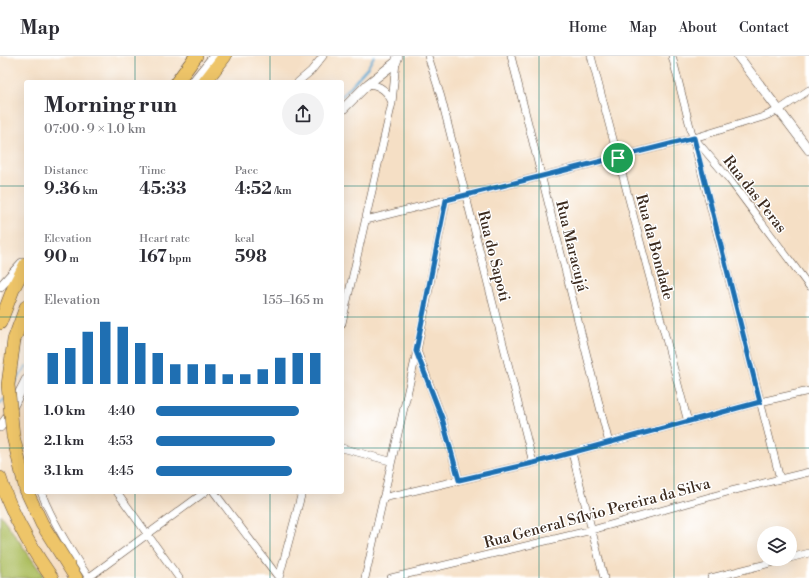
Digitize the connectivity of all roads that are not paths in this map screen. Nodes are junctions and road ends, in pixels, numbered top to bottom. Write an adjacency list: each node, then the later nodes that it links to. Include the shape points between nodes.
1 (196, 56): 11 (highway)
2 (214, 56): 12 (street)
3 (225, 56): 13 (highway)
4 (323, 56): 14 (street)
5 (428, 56): 24 (street, Rua do Sapoti)
6 (511, 56): 23 (street, Rua Maracujá)
7 (591, 56): 22 (street, Rua da Bondade)
8 (672, 56): 20 (street)
9 (738, 56): 19 (street)
10 (397, 59): 15 (street); 17 (street)
11 (178, 80)
12 (195, 80)
13 (207, 80)
14 (300, 80)
15 (368, 84): 17 (street, via 381,87); 18 (street)
16 (809, 90): 19 (street)
17 (392, 103): 26 (street)
18 (344, 108)
19 (779, 110): 20 (street); 21 (street)
20 (694, 138): 22 (street); 29 (street, Rua das Peras, via 729,179); 37 (street)
21 (809, 150)
22 (618, 158): 23 (street); 38 (street, Rua da Bondade)
23 (541, 177): 24 (street); 40 (street, Rua Maracujá)
24 (466, 194): 25 (street); 44 (street, Rua do Sapoti)
25 (446, 200): 26 (street); 34 (street)
26 (366, 220): 32 (street)
27 (24, 261): 30 (street)
28 (24, 268): 33 (highway)
29 (809, 286)
30 (1, 287)
31 (24, 312): 49 (highway, bridge, via 14,340 8,385 12,436)
32 (344, 314)
33 (0, 323)
34 (416, 351): 43 (street); 48 (street, via 442,418)
35 (24, 384): 39 (street)
36 (809, 391): 37 (street)
37 (760, 402): 38 (street); 47 (street)
38 (688, 422): 40 (street)
39 (0, 427)
40 (609, 443): 42 (street)
41 (344, 449): 43 (street)
42 (572, 453): 44 (street); 57 (street)
43 (390, 461): 56 (street)
44 (533, 463): 48 (street)
45 (809, 472): 47 (street, Rua General Sílvio Pereira da Silva)
46 (0, 478): 62 (highway, via 12,512)
47 (780, 479): 57 (street, Rua General Sílvio Pereira da Silva)
48 (459, 480): 56 (street)
49 (24, 483)
50 (27, 494): 63 (highway, via 42,524)
51 (42, 494): 64 (street, via 66,545)
52 (118, 494): 58 (street)
53 (201, 494): 58 (street)
54 (216, 494): 66 (street)
55 (301, 494): 66 (street)
56 (383, 498): 67 (street)
57 (592, 530): 68 (street, Rua General Sílvio Pereira da Silva); 69 (street)
58 (148, 534): 64 (street); 65 (street)
59 (809, 553): 60 (street)
60 (797, 556)
61 (758, 566): 70 (street)
62 (52, 578)
63 (76, 578)
64 (89, 578)
65 (179, 578)
66 (279, 578)
67 (365, 578)
68 (391, 578)
69 (604, 578)
70 (711, 578)

